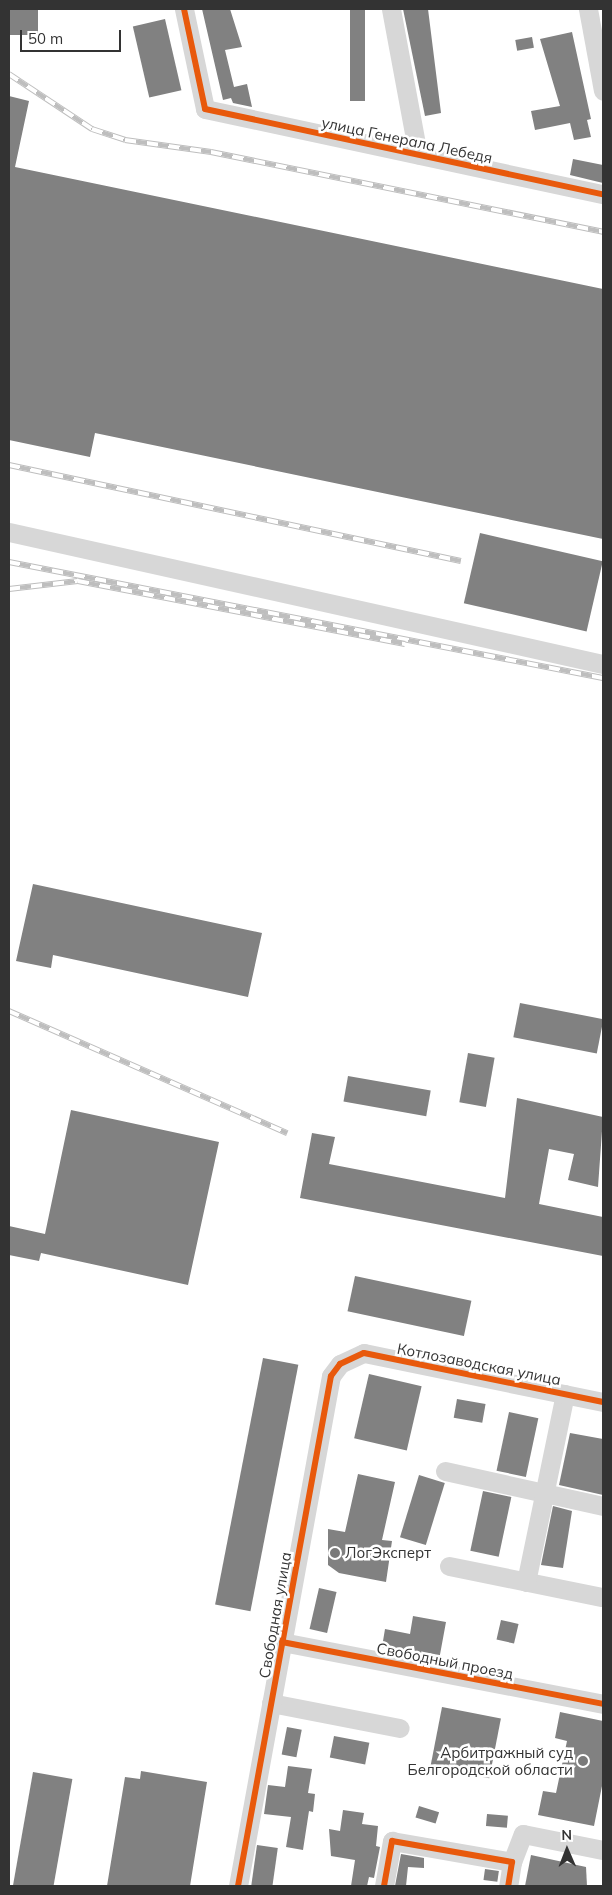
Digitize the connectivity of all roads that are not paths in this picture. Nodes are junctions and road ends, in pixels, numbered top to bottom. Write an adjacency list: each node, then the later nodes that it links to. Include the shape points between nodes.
1 (184, 9): 5 (street, улица Генерала Лебедя, via 205,109)
2 (391, 9): 5 (street)
3 (588, 9): 4 (street)
4 (603, 92)
5 (418, 155): 6 (street, улица Генерала Лебедя)
6 (603, 194)
7 (9, 532): 8 (street)
8 (603, 664)
9 (350, 1357): 10 (street, Котлозаводская улица, via 364,1353); 18 (street, Свободная улица, via 331,1376)
10 (565, 1394): 11 (street, Котлозаводская улица); 13 (street)
11 (603, 1402)
12 (445, 1471): 13 (street)
13 (544, 1493): 14 (street); 16 (street)
14 (603, 1506)
15 (449, 1566): 16 (street)
16 (526, 1582): 17 (street)
17 (601, 1597)
18 (282, 1642): 19 (street, Свободная улица); 20 (street, Свободный проезд)
19 (271, 1702): 21 (street); 24 (street, Свободная улица)
20 (603, 1704)
21 (400, 1728)
22 (603, 1850): 23 (street, via 523,1834)
23 (512, 1862): 25 (street, via 392,1841); 26 (street)
24 (238, 1886)
25 (384, 1886)
26 (508, 1886)

